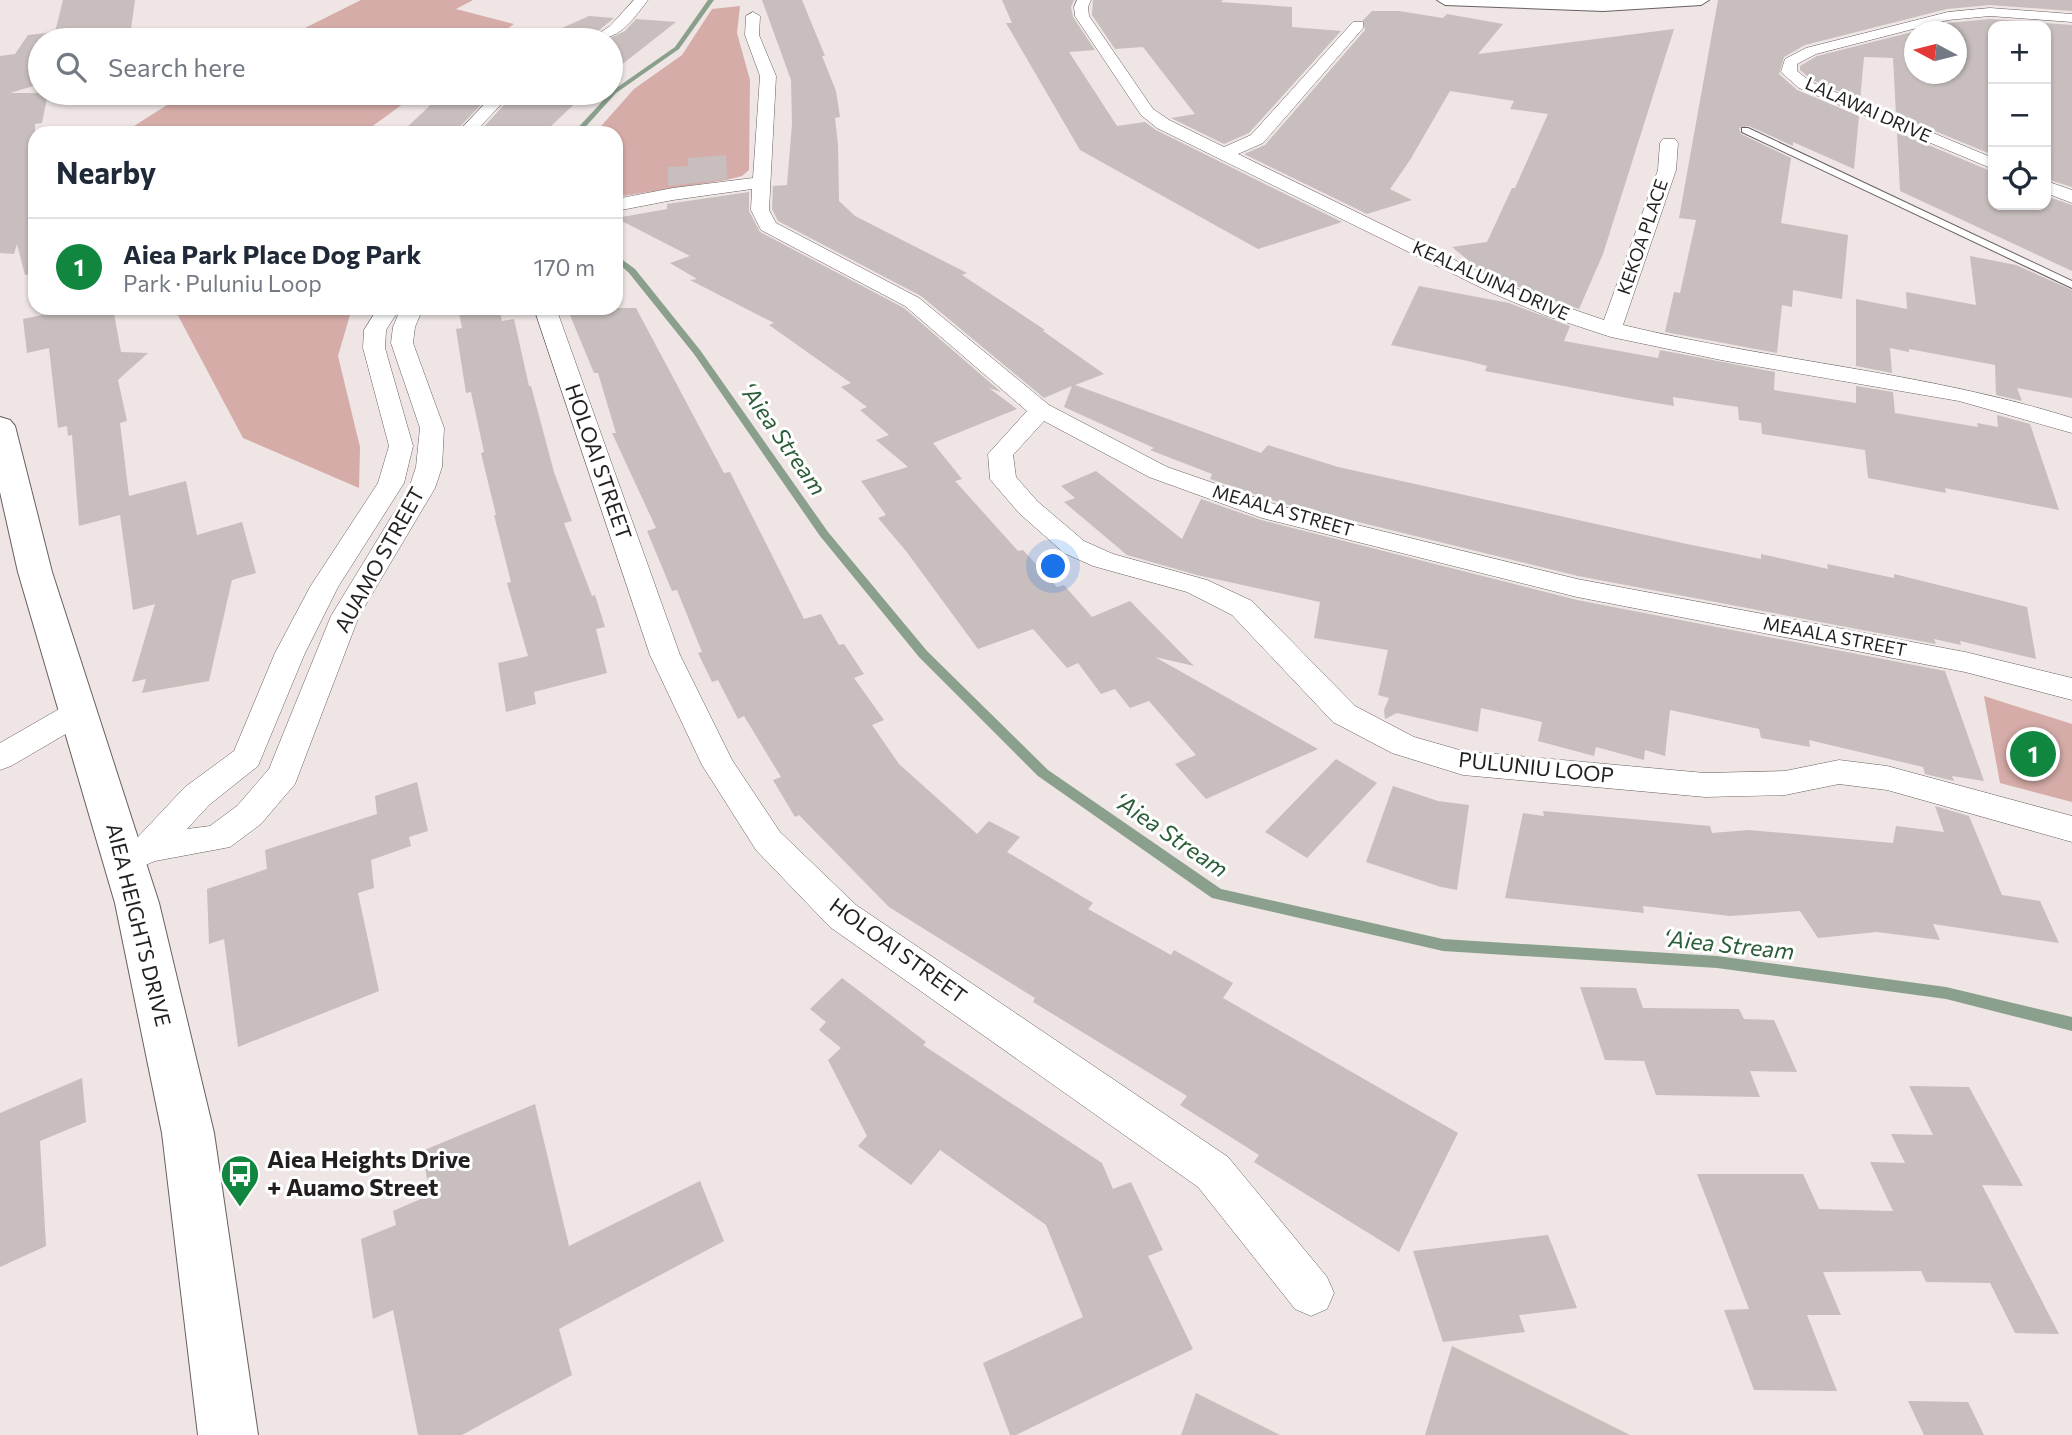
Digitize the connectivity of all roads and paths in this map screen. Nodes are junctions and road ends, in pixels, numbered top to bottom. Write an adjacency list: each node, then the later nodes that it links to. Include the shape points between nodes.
1 (642, 0): 9 (street)
2 (1084, 0): 14 (street, KEALALUINA DRIVE, via 1082,16 1147,113)
3 (1445, 0): 5 (street, via 1575,6)
4 (1702, 0): 5 (street)
5 (1645, 3)
6 (753, 16): 16 (street, MEAALA STREET, via 752,35 768,76)
7 (2072, 18): 15 (street, LALAWAI DRIVE, via 1990,12 1948,16 1811,51 1790,62 1789,72 1805,85)
8 (1358, 25): 14 (street, via 1256,139)
9 (616, 28)
10 (492, 105): 11 (street)
11 (472, 126)
12 (1745, 130): 20 (lane)
13 (1670, 143): 24 (street, KEKOA PLACE, via 1667,170)
14 (1224, 154): 24 (street, KEALALUINA DRIVE, via 1463,273 1546,309)
15 (1988, 162)
16 (760, 183): 19 (street); 25 (street, MEAALA STREET, via 760,210 768,226 912,302)
17 (2051, 188): 18 (street)
18 (2072, 197)
19 (623, 204)
20 (2072, 285)
21 (385, 315): 33 (street, AUAMO STREET, via 375,330 374,348 401,446 391,483 324,587 290,653 247,758 197,796)
22 (409, 315): 33 (street, AUAMO STREET, via 402,343 432,428 429,467 417,498 345,616 283,775 249,815 218,838)
23 (547, 315): 34 (street, HOLOAI STREET, via 665,655 718,765 768,841 843,916 1213,1172)
24 (1611, 330): 27 (street, KEALALUINA DRIVE, via 1962,394)
25 (1041, 410): 29 (street, MEAALA STREET, via 1158,472 1271,512 1577,588 1965,662); 32 (street, PULUNIU LOOP, via 1000,454 1003,480 1028,507 1074,547 1103,560 1197,586 1241,608 1344,714 1403,745 1463,763 1705,785 1785,783 1839,772 1875,777)
26 (0, 426): 28 (street, AIEA HEIGHTS DRIVE)
27 (2072, 426)
28 (6, 478): 30 (street, AIEA HEIGHTS DRIVE)
29 (2072, 689)
30 (77, 713): 31 (street); 33 (street, AIEA HEIGHTS DRIVE)
31 (0, 758)
32 (2072, 829)
33 (137, 854): 35 (street, AIEA HEIGHTS DRIVE, via 137,903 188,1133)
34 (1311, 1293)
35 (228, 1435)

